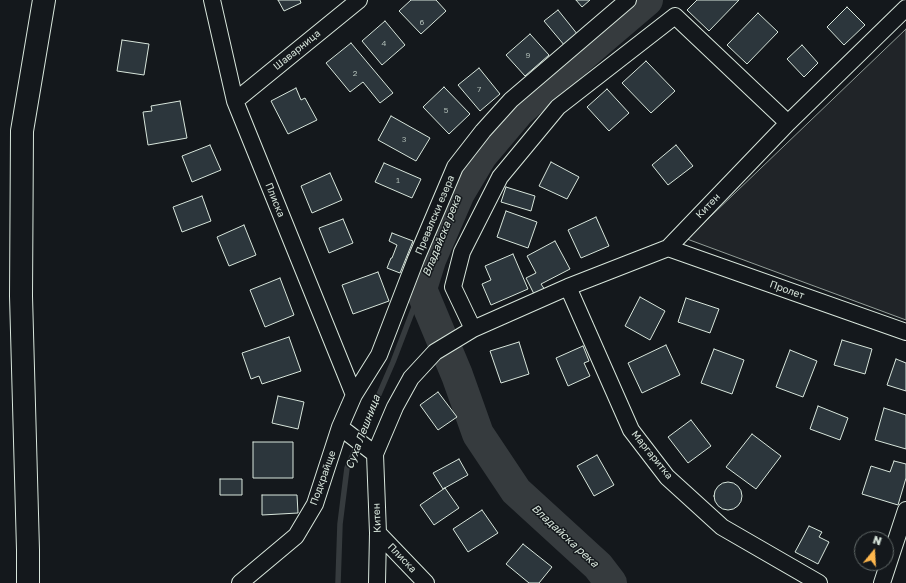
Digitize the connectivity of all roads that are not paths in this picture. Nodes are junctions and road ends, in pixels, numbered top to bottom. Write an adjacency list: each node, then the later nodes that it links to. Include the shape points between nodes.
1 (44, 0): 17 (highway, via 22,131 21,296)
2 (212, 0): 6 (street, Плиска)
3 (359, 0): 6 (street, Шаварница)
4 (628, 0): 12 (street, Превалски езера, via 511,100 455,167 379,355)
5 (906, 8): 7 (street, Китен)
6 (235, 101): 12 (street, Плиска)
7 (788, 124): 8 (street, Китен); 10 (street, via 675,16 558,107 500,177 462,252 453,287)
8 (668, 248): 9 (street, Китен); 11 (street, Пролет)
9 (568, 287): 10 (street, Китен); 21 (street, Маргаритка, via 631,430 667,476 722,527)
10 (468, 332): 14 (street, Китен, via 435,352 411,378)
11 (906, 332)
12 (354, 395): 13 (street, Подкрайще)
13 (345, 431): 14 (street); 18 (street, Подкрайще, via 315,504 296,536)
14 (373, 452): 16 (street, Китен)
15 (906, 510): 22 (street)
16 (378, 533): 19 (street, Китен); 20 (street, Плиска)
17 (28, 583)
18 (240, 583)
19 (377, 583)
20 (426, 583)
21 (819, 583)
22 (882, 583)

